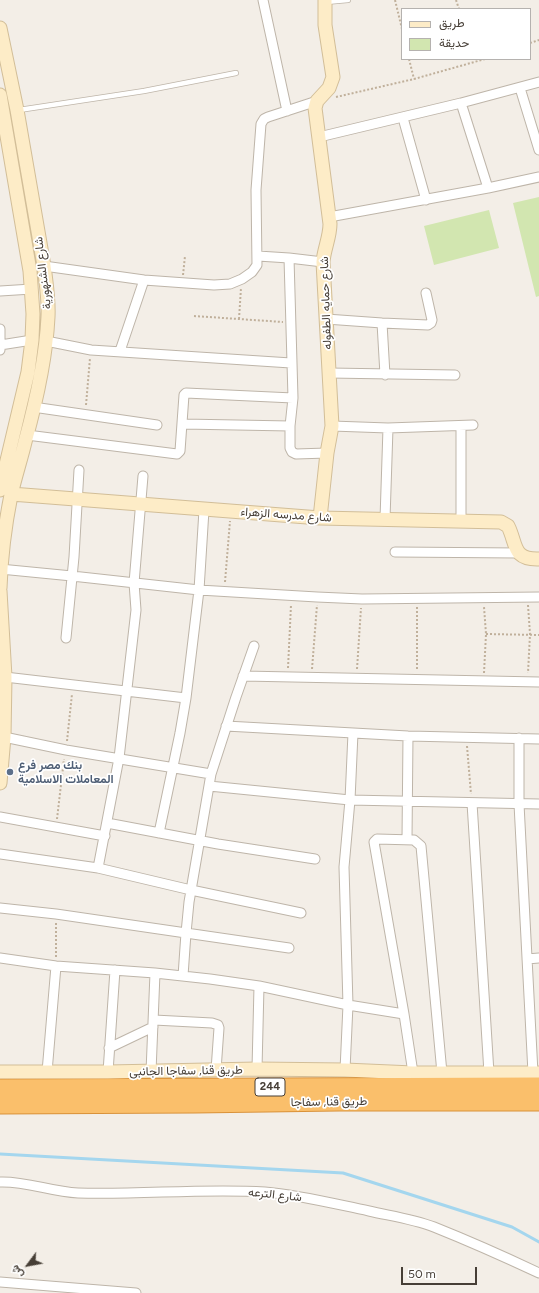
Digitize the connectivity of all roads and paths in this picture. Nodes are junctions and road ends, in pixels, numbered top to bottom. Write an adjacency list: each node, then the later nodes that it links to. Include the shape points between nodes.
1 (262, 0): 18 (street)
2 (348, 0): 4 (lane)
3 (395, 0): 5 (path)
4 (325, 1): 15 (street, via 325,25 333,77 329,88)
5 (401, 25)
6 (0, 28): 17 (street, شارع الشنهورية)
7 (410, 60): 11 (path)
8 (482, 60): 9 (path)
9 (474, 63): 11 (path)
10 (236, 73): 17 (lane, via 144,91)
11 (414, 79): 15 (path)
12 (539, 82): 13 (street)
13 (520, 88): 16 (street); 21 (street)
14 (0, 95): 34 (street, شارع الشنهورية)
15 (317, 102): 18 (street); 20 (street, شارع حمايه الطفوله, via 315,114)
16 (461, 103): 19 (street); 23 (street)
17 (17, 110): 30 (street, شارع الشنهورية)
18 (288, 111): 27 (street, via 268,117 261,124 256,190)
19 (403, 118): 20 (street); 24 (street)
20 (319, 137): 25 (street, شارع حمايه الطفوله)
21 (539, 150)
22 (539, 177): 23 (street)
23 (488, 188): 24 (street)
24 (426, 200): 25 (street)
25 (329, 217): 29 (street, شارع حمايه الطفوله, via 330,231)
26 (184, 256): 33 (path)
27 (258, 256): 28 (street); 31 (street, via 257,265)
28 (289, 258): 29 (street); 40 (street)
29 (323, 262): 39 (street, شارع حمايه الطفوله)
30 (44, 266): 32 (street); 44 (street, شارع الشنهورية, via 48,316)
31 (242, 279): 33 (street, via 230,284 214,285); 38 (path)
32 (144, 280): 33 (street); 47 (street)
33 (183, 282)
34 (32, 289): 35 (street); 43 (street, شارع الشنهورية)
35 (0, 291)
36 (426, 294): 41 (street, via 432,320 428,325)
37 (194, 316): 38 (path)
38 (239, 319): 40 (path)
39 (326, 319): 41 (street); 49 (street, شارع حمايه الطفوله)
40 (291, 323): 48 (street)
41 (382, 323): 50 (street)
42 (0, 329): 45 (street)
43 (32, 340): 45 (street); 66 (street, شارع الشنهورية, via 28,372)
44 (46, 341): 46 (street); 53 (street, شارع الشنهورية)
45 (0, 347)
46 (91, 350): 47 (street); 54 (path)
47 (120, 351): 48 (street)
48 (291, 364): 52 (street)
49 (329, 373): 50 (street); 59 (street, شارع حمايه الطفوله)
50 (385, 374): 51 (street)
51 (455, 375)
52 (293, 398): 55 (street, via 186,393); 58 (street)
53 (33, 406): 54 (street); 62 (street, شارع الشنهورية)
54 (85, 414): 56 (street)
55 (183, 424): 58 (street); 62 (street, via 180,451 177,454)
56 (158, 425)
57 (473, 425): 60 (street)
58 (290, 426): 63 (street, via 292,452)
59 (332, 426): 61 (street); 63 (street, شارع حمايه الطفوله)
60 (461, 426): 61 (street); 73 (street)
61 (388, 428): 72 (street)
62 (27, 435): 66 (street, شارع الشنهورية)
63 (327, 453): 71 (street, شارع حمايه الطفوله)
64 (79, 470): 67 (street)
65 (144, 476): 68 (street)
66 (3, 486): 67 (street, شارع مدرسه الزهراء); 77 (street, شارع الشنهورية)
67 (78, 499): 68 (street, شارع مدرسه الزهراء); 78 (street)
68 (141, 505): 69 (street, شارع مدرسه الزهراء); 79 (street)
69 (204, 510): 70 (street, شارع مدرسه الزهراء); 81 (street)
70 (231, 512): 71 (street, شارع مدرسه الزهراء); 83 (path)
71 (320, 518): 72 (street, شارع مدرسه الزهراء)
72 (385, 520): 73 (street, شارع مدرسه الزهراء)
73 (461, 521): 75 (street, شارع مدرسه الزهراء, via 505,523)
74 (395, 552): 75 (street)
75 (518, 553): 76 (street)
76 (539, 559)
77 (0, 569): 78 (street); 80 (street, شارع الشنهورية)
78 (72, 576): 79 (street); 94 (street)
79 (134, 583): 81 (street); 105 (street, via 136,610)
80 (0, 588)
81 (200, 590): 83 (street); 106 (street)
82 (0, 591): 97 (street)
83 (224, 591): 84 (street)
84 (291, 595): 85 (street); 98 (path)
85 (317, 597): 90 (street); 99 (path)
86 (483, 597): 87 (street); 89 (street); 91 (path)
87 (527, 597): 88 (street); 92 (path)
88 (539, 597)
89 (417, 598): 90 (street); 101 (path)
90 (362, 599): 100 (path)
91 (486, 634): 92 (path); 102 (path)
92 (530, 634): 93 (path); 103 (path)
93 (539, 635)
94 (66, 638)
95 (254, 646): 96 (street)
96 (243, 676): 98 (street); 107 (street)
97 (5, 677): 105 (street); 110 (street)
98 (287, 678): 99 (street)
99 (312, 678): 100 (street)
100 (356, 678): 101 (street)
101 (417, 680): 102 (street)
102 (483, 682): 103 (street)
103 (528, 682): 104 (street)
104 (539, 682)
105 (127, 692): 106 (street); 114 (street)
106 (186, 698): 115 (street)
107 (226, 726): 108 (street); 116 (street)
108 (353, 734): 109 (street); 119 (street)
109 (408, 736): 111 (street); 120 (street)
110 (4, 737): 114 (street); 117 (street)
111 (466, 737): 112 (street); 121 (path)
112 (519, 738): 113 (street); 122 (street)
113 (539, 739)
114 (120, 758): 115 (street); 125 (street)
115 (172, 766): 116 (street); 126 (street)
116 (211, 774): 118 (street)
117 (0, 783)
118 (209, 786): 119 (street); 129 (street)
119 (350, 800): 120 (street); 147 (street, via 344,867)
120 (408, 801): 121 (street); 128 (street)
121 (472, 803): 122 (street); 160 (street)
122 (519, 804): 123 (street); 141 (street)
123 (539, 804)
124 (0, 817): 127 (street)
125 (107, 823): 126 (street); 127 (street)
126 (159, 833): 129 (street)
127 (105, 836): 132 (street)
128 (407, 839): 148 (street, via 377,839 374,842); 159 (street, via 414,840 421,846)
129 (201, 841): 131 (street); 133 (street)
130 (0, 854): 132 (street)
131 (315, 859)
132 (98, 868): 133 (street)
133 (191, 890): 135 (street); 137 (street)
134 (0, 908): 136 (street)
135 (301, 913)
136 (56, 914): 137 (street); 142 (path)
137 (186, 933): 138 (street); 145 (street)
138 (289, 948)
139 (0, 958): 142 (street)
140 (539, 958): 141 (street)
141 (527, 959): 161 (street)
142 (56, 966): 143 (street); 155 (street)
143 (114, 970): 144 (street); 150 (street)
144 (155, 973): 145 (street); 149 (street)
145 (183, 976): 146 (street)
146 (259, 986): 147 (street); 151 (street)
147 (348, 1005): 148 (street); 153 (street)
148 (404, 1014): 158 (street)
149 (153, 1024): 150 (street); 152 (street, via 218,1025); 157 (street)
150 (109, 1048): 156 (street)
151 (257, 1069): 152 (street, طريق قنا, سفاجا الجانبى); 153 (street, طريق قنا, سفاجا الجانبى)
152 (216, 1070): 157 (street, طريق قنا, سفاجا الجانبى)
153 (345, 1070): 158 (street, طريق قنا, سفاجا الجانبى)
154 (0, 1072): 155 (street, طريق قنا, سفاجا الجانبى)
155 (47, 1072): 156 (street, طريق قنا, سفاجا الجانبى)
156 (108, 1072): 157 (street, طريق قنا, سفاجا الجانبى)
157 (151, 1072)
158 (412, 1073): 159 (street, طريق قنا, سفاجا الجانبى)
159 (442, 1073): 160 (street, طريق قنا, سفاجا الجانبى)
160 (489, 1073): 161 (street, طريق قنا, سفاجا الجانبى)
161 (537, 1077): 162 (highway, طريق قنا, سفاجا / 244)
162 (0, 1088)
163 (0, 1095): 165 (highway, via 21,1095)
164 (539, 1102): 165 (highway, طريق قنا, سفاجا / 244)
165 (39, 1104): 166 (highway, طريق قنا, سفاجا / 244)
166 (0, 1105)
167 (0, 1182): 168 (street, شارع الترعه, via 28,1184 76,1193 228,1191 266,1192 303,1197 433,1227)
168 (539, 1273)
169 (0, 1282): 170 (street)
170 (136, 1293)

